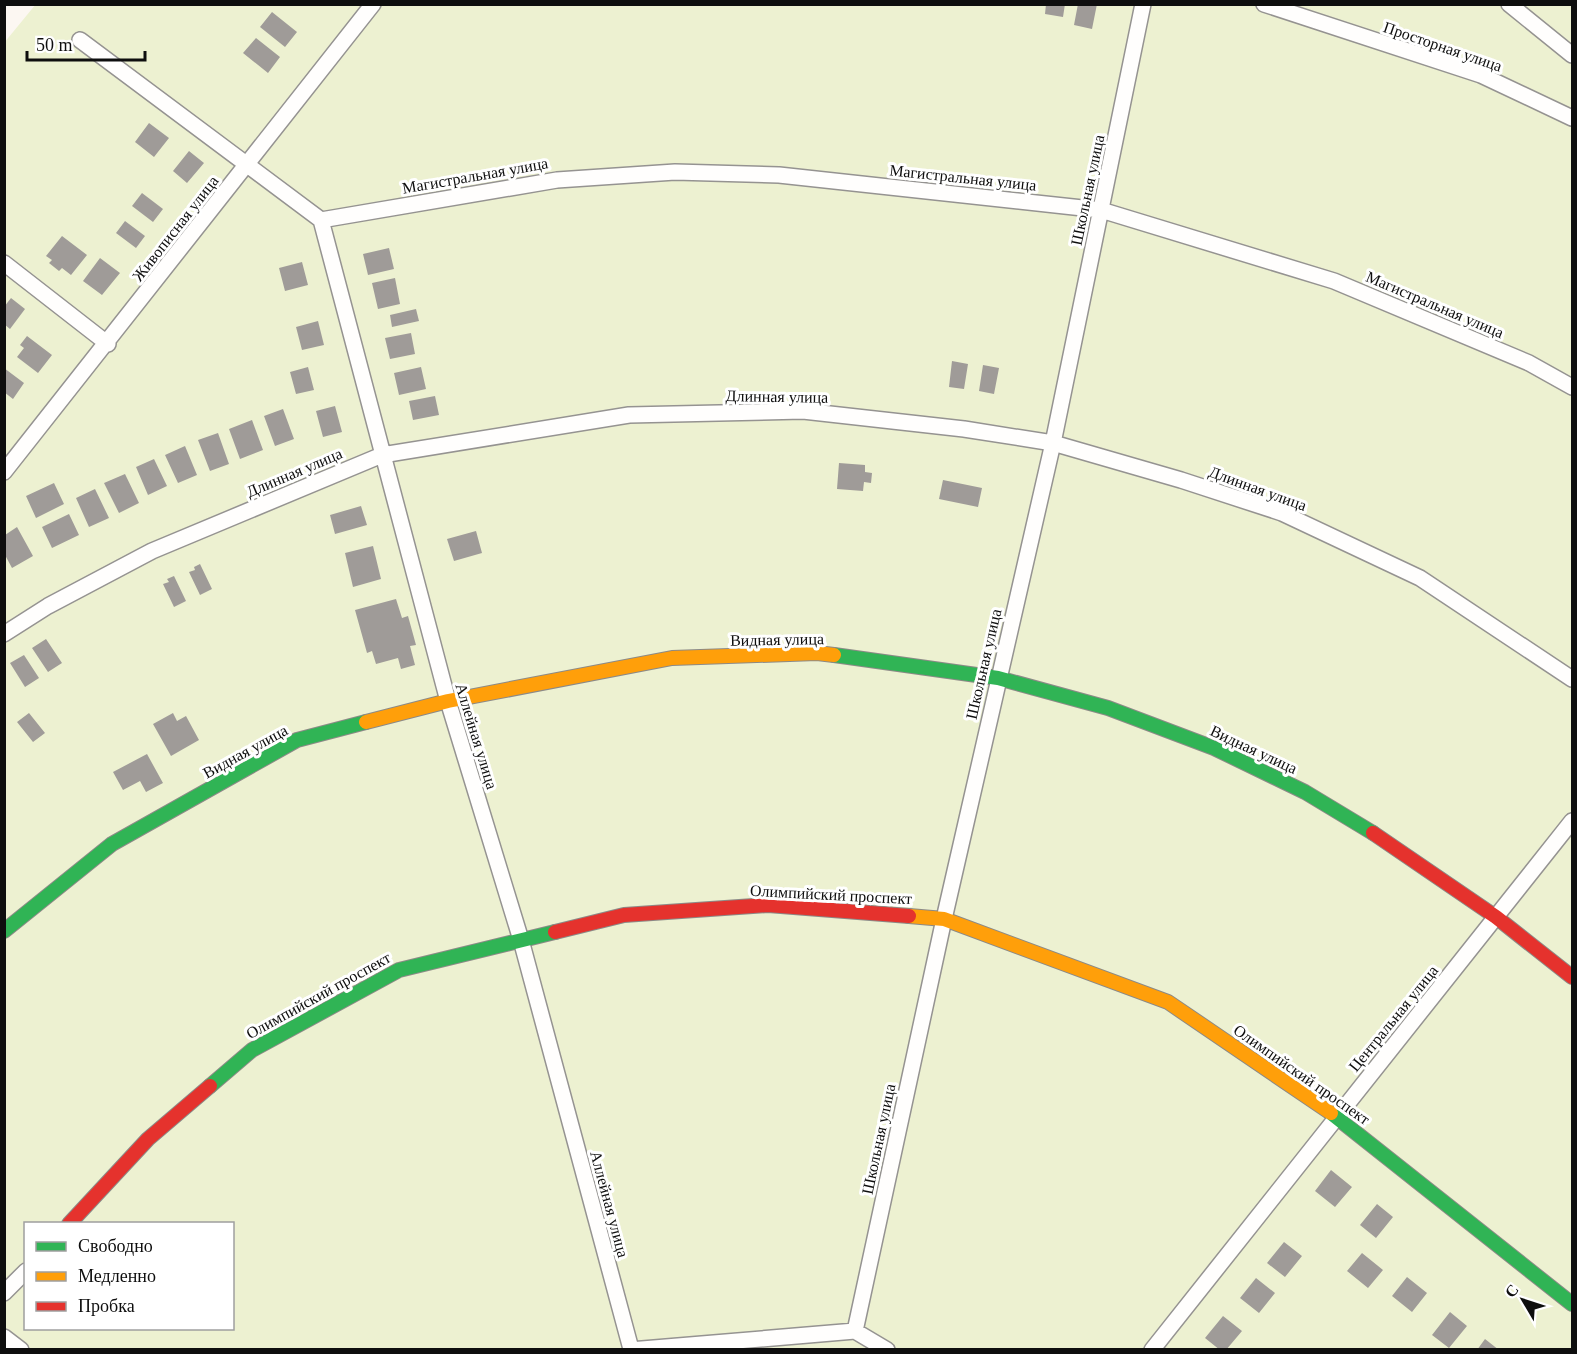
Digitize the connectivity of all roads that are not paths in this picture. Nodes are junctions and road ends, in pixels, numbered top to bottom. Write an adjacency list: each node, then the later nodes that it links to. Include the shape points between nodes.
1 (374, 4): 8 (street, Живописная улица)
2 (1143, 4): 9 (street, Школьная улица)
3 (1264, 4): 7 (street, Просторная улица, via 1481,75)
4 (1509, 4): 6 (street)
5 (80, 40): 8 (street)
6 (1572, 55)
7 (1572, 118)
8 (246, 166): 10 (street); 12 (street, Живописная улица)
9 (1101, 210): 10 (street, Магистральная улица, via 779,175 675,172 557,180); 13 (street, Магистральная улица, via 1335,280 1529,363); 14 (street, Школьная улица)
10 (321, 220): 15 (street, Аллейная улица)
11 (4, 263): 12 (street)
12 (108, 344): 16 (street, Живописная улица)
13 (1572, 387)
14 (1053, 443): 15 (street, Длинная улица, via 964,429 791,412 629,415); 18 (street, Школьная улица); 19 (street, Длинная улица, via 1282,513 1420,578)
15 (381, 455): 17 (street, Длинная улица, via 152,551); 20 (street, Аллейная улица)
16 (4, 472)
17 (4, 634)
18 (998, 678): 20 (street, Видная улица, via 817,653 672,658); 22 (street, Видная улица, via 1108,708 1224,752 1324,803); 23 (street, Школьная улица)
19 (1572, 679)
20 (448, 702): 24 (street, Видная улица, via 297,740 112,844); 25 (street, Аллейная улица)
21 (1572, 821): 22 (street, Центральная улица)
22 (1496, 917): 26 (street, Видная улица); 27 (street, Центральная улица)
23 (944, 919): 25 (street, Олимпийский проспект, via 768,905 624,915); 27 (street, Олимпийский проспект, via 1168,1002); 32 (street, Школьная улица)
24 (4, 931)
25 (521, 940): 28 (street, Олимпийский проспект, via 399,970 252,1050 148,1139); 34 (street, Аллейная улица)
26 (1572, 977)
27 (1337, 1118): 31 (street, Олимпийский проспект); 37 (street, Центральная улица)
28 (71, 1222)
29 (24, 1273): 30 (street)
30 (4, 1293)
31 (1572, 1304)
32 (855, 1331): 34 (street); 36 (street)
33 (4, 1337): 35 (street)
34 (631, 1349)
35 (21, 1350)
36 (887, 1350)
37 (1152, 1350)

